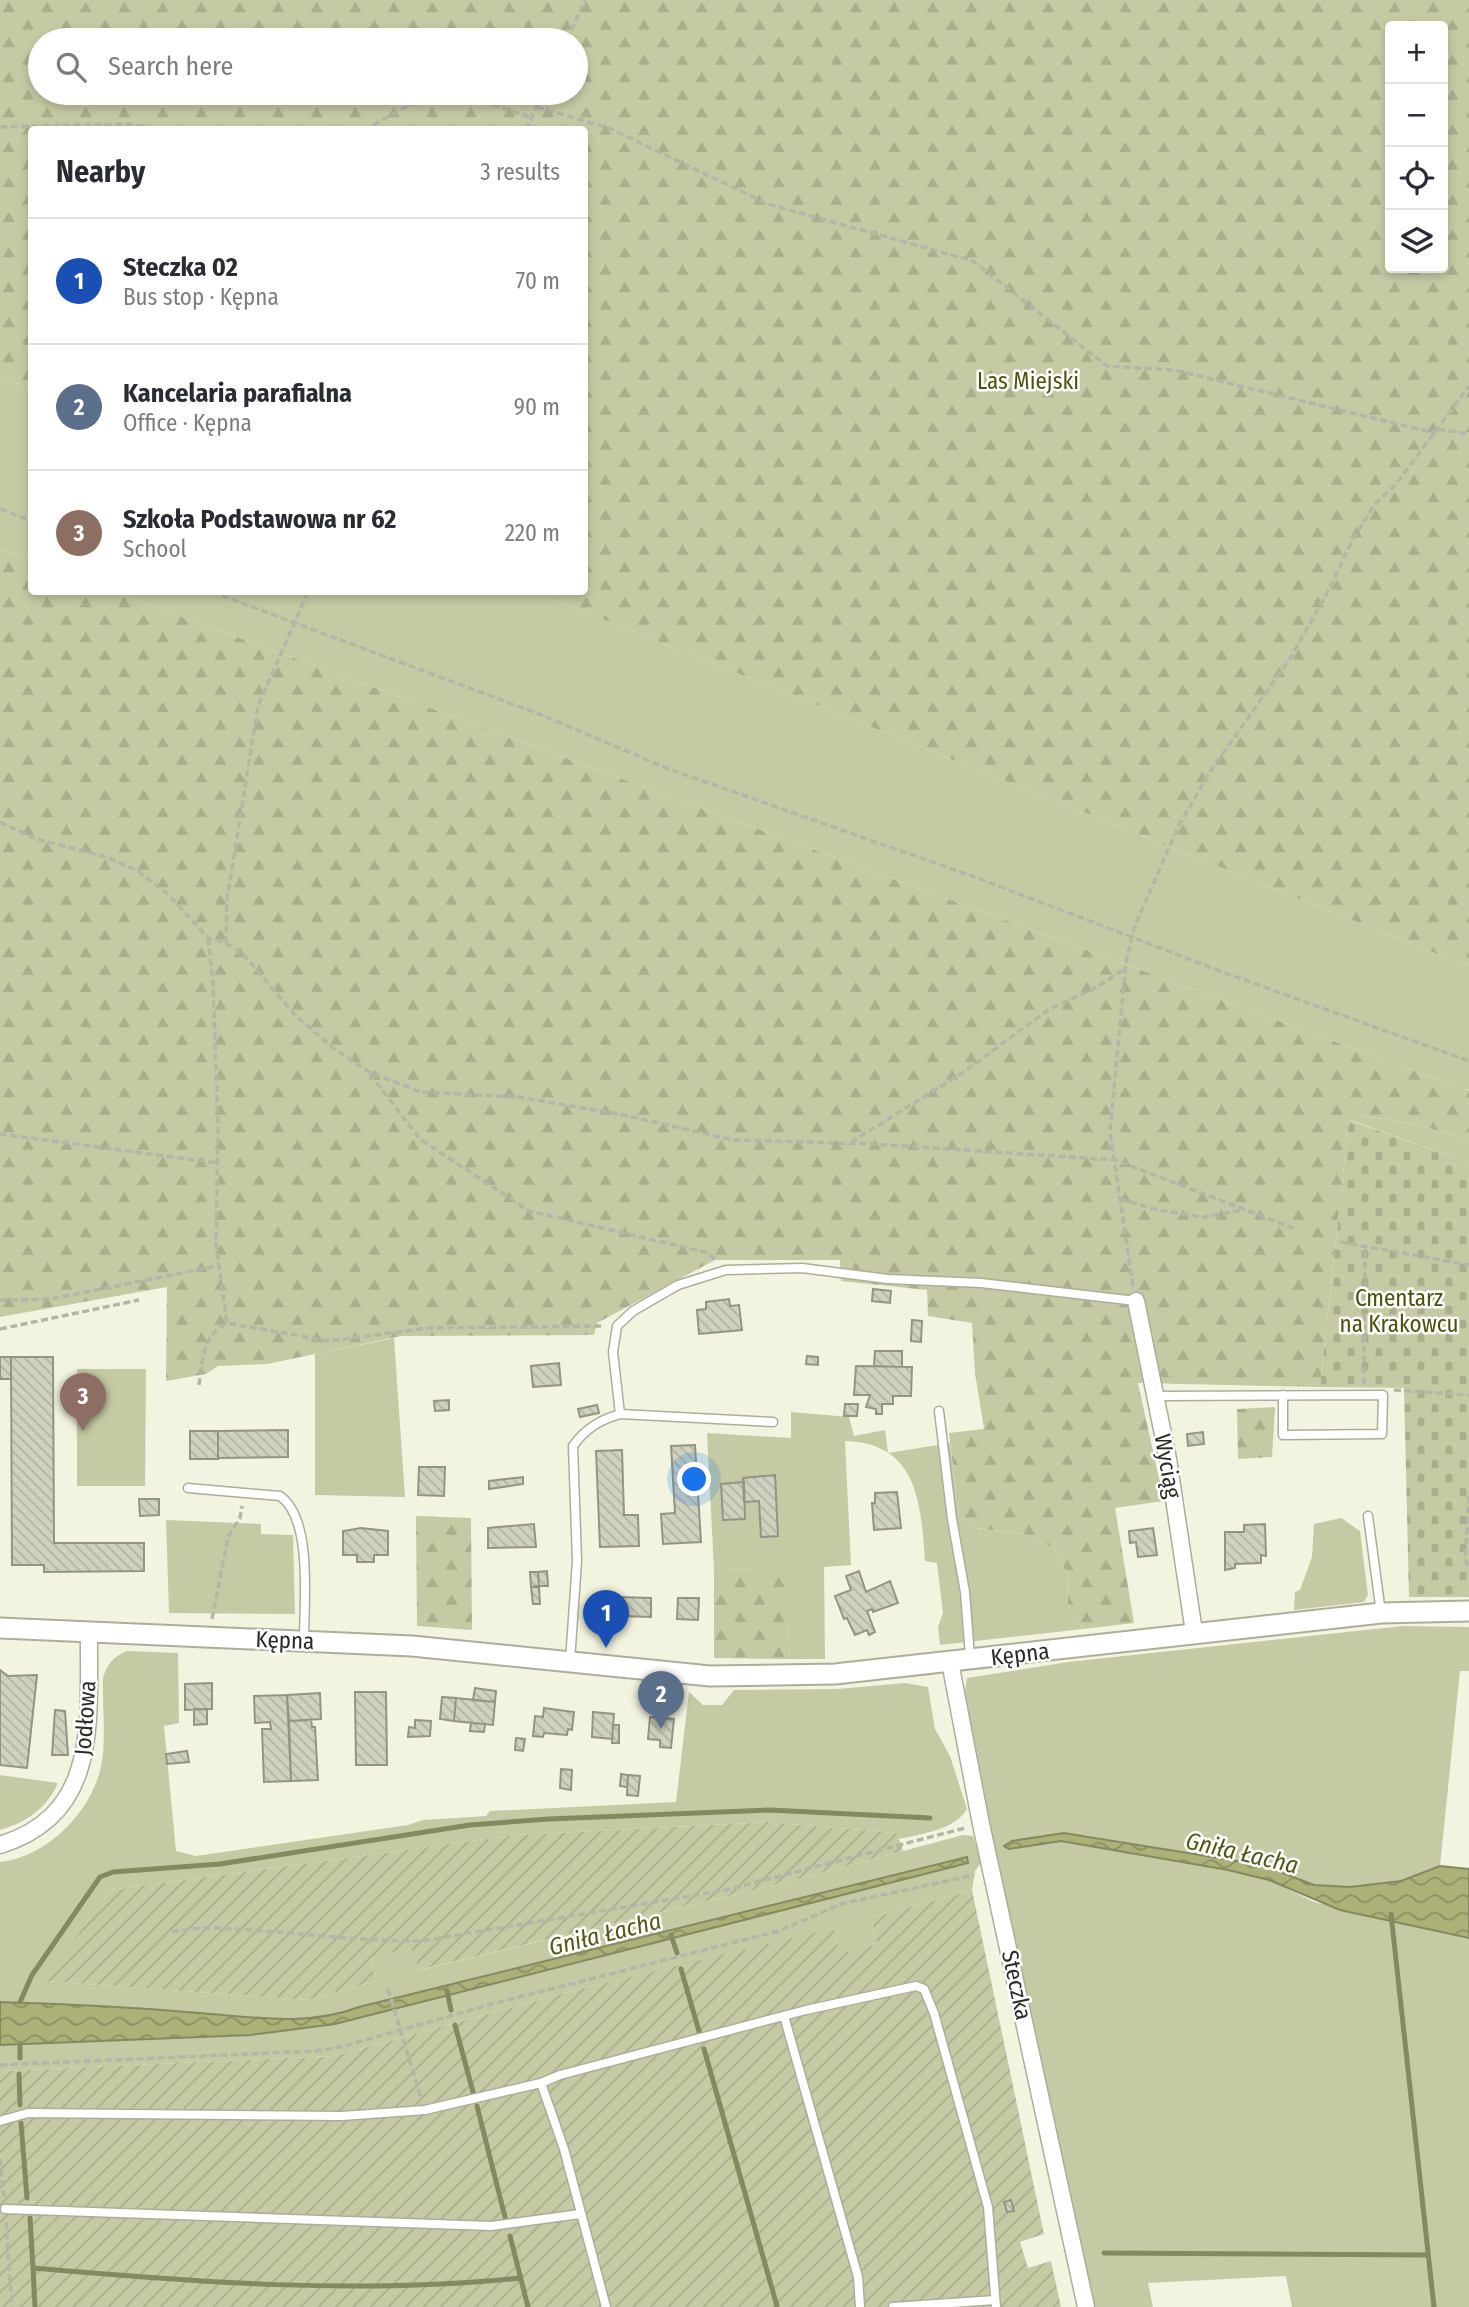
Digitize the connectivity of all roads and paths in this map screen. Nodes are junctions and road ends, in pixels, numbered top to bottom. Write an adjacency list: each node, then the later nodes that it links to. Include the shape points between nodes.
1 (585, 0): 2 (path)
2 (572, 28)
3 (412, 105): 10 (path)
4 (491, 105): 6 (path)
5 (537, 107): 6 (path); 15 (path, via 609,128 768,204 973,261 1107,366 1174,370)
6 (532, 118): 11 (path)
7 (28, 126): 12 (path)
8 (41, 126): 9 (path)
9 (141, 126)
10 (372, 126)
11 (528, 126)
12 (0, 127)
13 (1469, 386): 14 (path)
14 (1438, 429): 15 (path); 16 (path)
15 (1435, 433): 23 (path, via 1374,505 1290,657 1210,772 1179,825)
16 (1469, 434)
17 (0, 509): 18 (path)
18 (28, 520)
19 (221, 595): 21 (path)
20 (306, 595): 21 (path)
21 (293, 620): 23 (path, via 669,769); 25 (path, via 258,706 227,899)
22 (0, 822): 24 (path, via 36,839 106,857 138,871 169,895)
23 (1132, 937): 26 (path); 27 (path)
24 (208, 938): 25 (path); 32 (path)
25 (226, 943): 28 (path, via 244,955 295,1015)
26 (1125, 969): 30 (path, via 1097,988 1048,1010 964,1072); 31 (path, via 1110,1132)
27 (1469, 1061)
28 (369, 1072): 30 (path, via 420,1092 518,1097 733,1140); 40 (path, via 420,1139 529,1211 705,1252)
29 (0, 1134): 32 (path)
30 (849, 1143): 31 (path)
31 (1115, 1160): 33 (path); 34 (path)
32 (218, 1163): 39 (path)
33 (1120, 1199): 34 (path, via 1204,1217); 43 (path)
34 (1245, 1210): 35 (path)
35 (1298, 1230)
36 (1339, 1242): 37 (path)
37 (1365, 1247): 38 (path); 48 (path)
38 (1469, 1265)
39 (217, 1266): 41 (path, via 51,1299); 44 (path)
40 (726, 1270): 43 (lane, via 802,1268); 46 (lane, via 678,1285 633,1311)
41 (0, 1300)
42 (139, 1300): 45 (path)
43 (1136, 1301): 52 (street, Wyciąg)
44 (227, 1323): 46 (path, via 329,1341 428,1328 595,1325); 47 (path, via 215,1329 204,1348)
45 (0, 1329)
46 (616, 1331): 54 (lane, via 613,1352)
47 (199, 1385)
48 (1364, 1387)
49 (1283, 1395): 50 (lane); 50 (lane, via 1283,1435 1382,1434); 52 (lane)
50 (1383, 1395): 51 (path, via 1393,1390)
51 (1469, 1395)
52 (1154, 1396): 65 (street, Wyciąg)
53 (939, 1411): 68 (lane)
54 (620, 1413): 55 (lane); 69 (lane, via 601,1420 573,1446 577,1561)
55 (773, 1422)
56 (188, 1488): 57 (lane)
57 (243, 1493): 63 (path, via 240,1518 228,1537); 67 (lane, via 281,1496 295,1511 302,1532)
58 (1469, 1496): 60 (path, via 1465,1564)
59 (1368, 1516): 62 (lane)
60 (1469, 1569)
61 (1469, 1611): 62 (street, Kępna)
62 (1381, 1613): 65 (street, Kępna)
63 (210, 1625)
64 (0, 1628): 66 (street, Kępna)
65 (1194, 1632): 68 (street, Kępna)
66 (89, 1633): 67 (street, Kępna); 72 (street, Jodłowa, via 87,1738 78,1780 42,1827)
67 (304, 1640): 69 (street, Kępna)
68 (970, 1660): 70 (street, Kępna)
69 (570, 1661): 70 (street, Kępna, via 710,1676 835,1674)
70 (950, 1662): 71 (street, Steczka)
71 (981, 1824): 73 (street, Steczka); 74 (path, via 726,1890 432,1939 380,1941 221,1928)
72 (0, 1845)
73 (992, 1871): 77 (path, via 841,1904 779,1931); 90 (street, Steczka)
74 (172, 1932)
75 (388, 1989): 77 (path)
76 (784, 2016): 79 (lane); 85 (lane, via 903,1986 924,1989 988,2207); 88 (lane, via 858,2277)
77 (401, 2030): 78 (path, via 315,2051); 80 (path)
78 (0, 2065)
79 (541, 2083): 80 (lane); 84 (lane)
80 (425, 2110): 81 (lane, via 342,2116 28,2113)
81 (0, 2121)
82 (0, 2158): 83 (path)
83 (5, 2209): 84 (lane, via 491,2226); 86 (path)
84 (580, 2214): 87 (lane)
85 (996, 2303): 89 (lane)
86 (12, 2307)
87 (606, 2307)
88 (860, 2307)
89 (893, 2307)
90 (1086, 2307)

